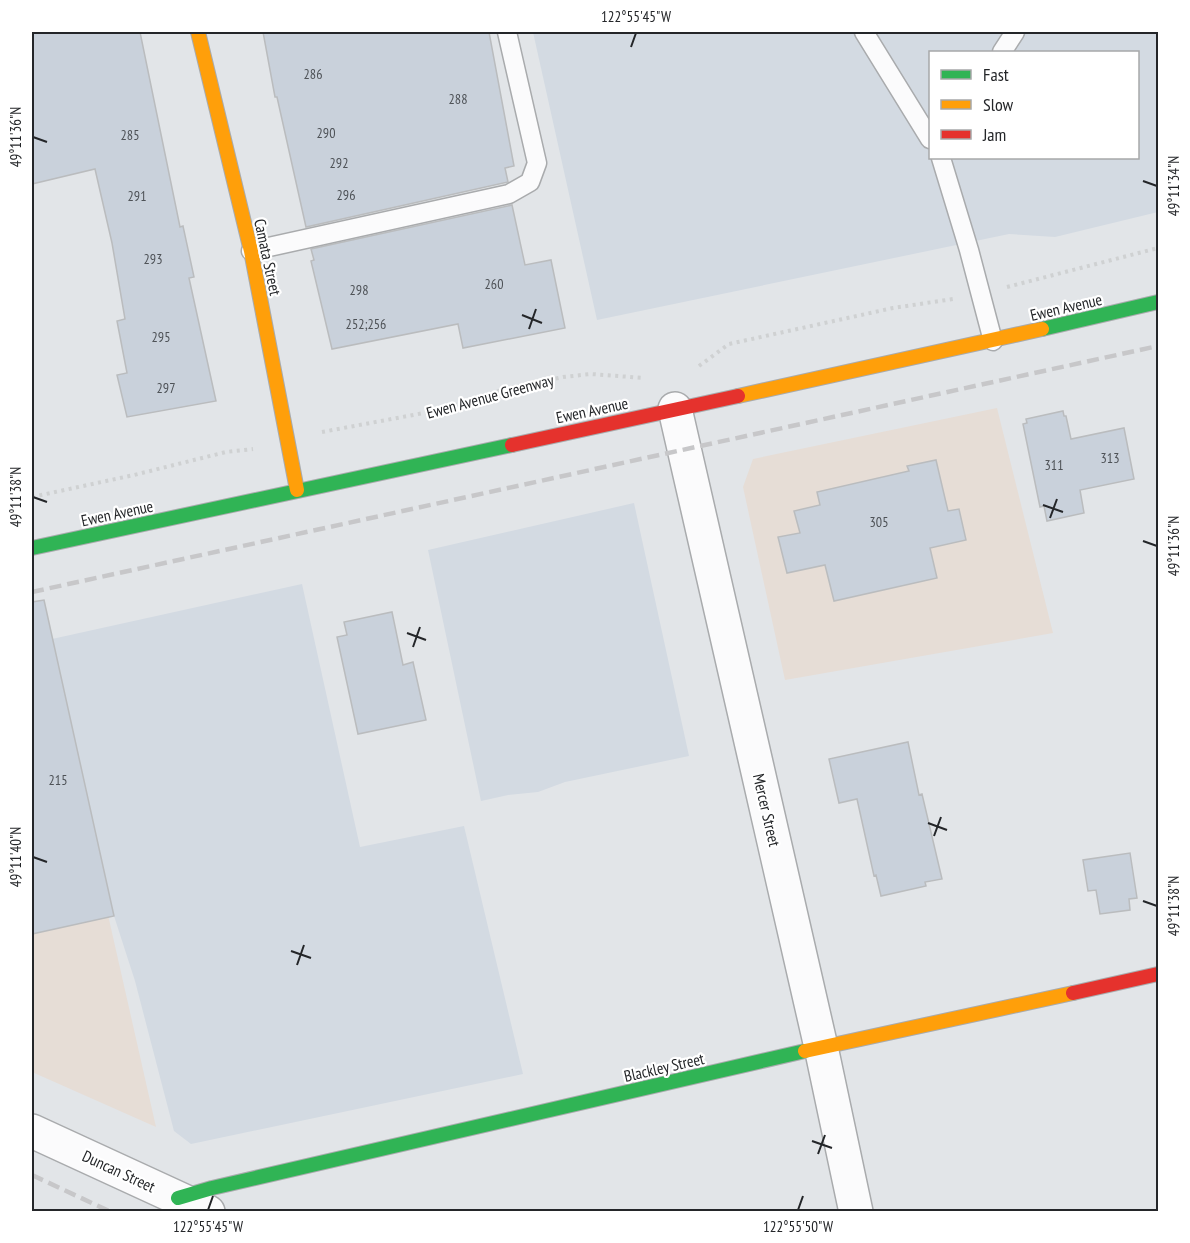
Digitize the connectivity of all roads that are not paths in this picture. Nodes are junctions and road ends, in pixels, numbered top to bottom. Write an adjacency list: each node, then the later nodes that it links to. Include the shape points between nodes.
1 (198, 32): 8 (street, Camata Street)
2 (507, 32): 8 (lane, via 537,163 530,182 509,194)
3 (864, 32): 6 (lane)
4 (1015, 32): 5 (lane)
5 (1003, 51)
6 (929, 137)
7 (941, 159): 10 (lane)
8 (251, 251): 12 (street, Camata Street)
9 (1158, 302): 10 (street, Ewen Avenue)
10 (993, 341): 11 (street, Ewen Avenue)
11 (675, 409): 12 (street, Ewen Avenue); 15 (street, Mercer Street)
12 (297, 490): 13 (street, Ewen Avenue)
13 (32, 548)
14 (1158, 974): 15 (street, Blackley Street)
15 (821, 1047): 17 (street, Blackley Street); 19 (street, Mercer Street)
16 (32, 1131): 17 (street, Duncan Street)
17 (178, 1198): 18 (street, Duncan Street)
18 (207, 1212)
19 (856, 1212)

